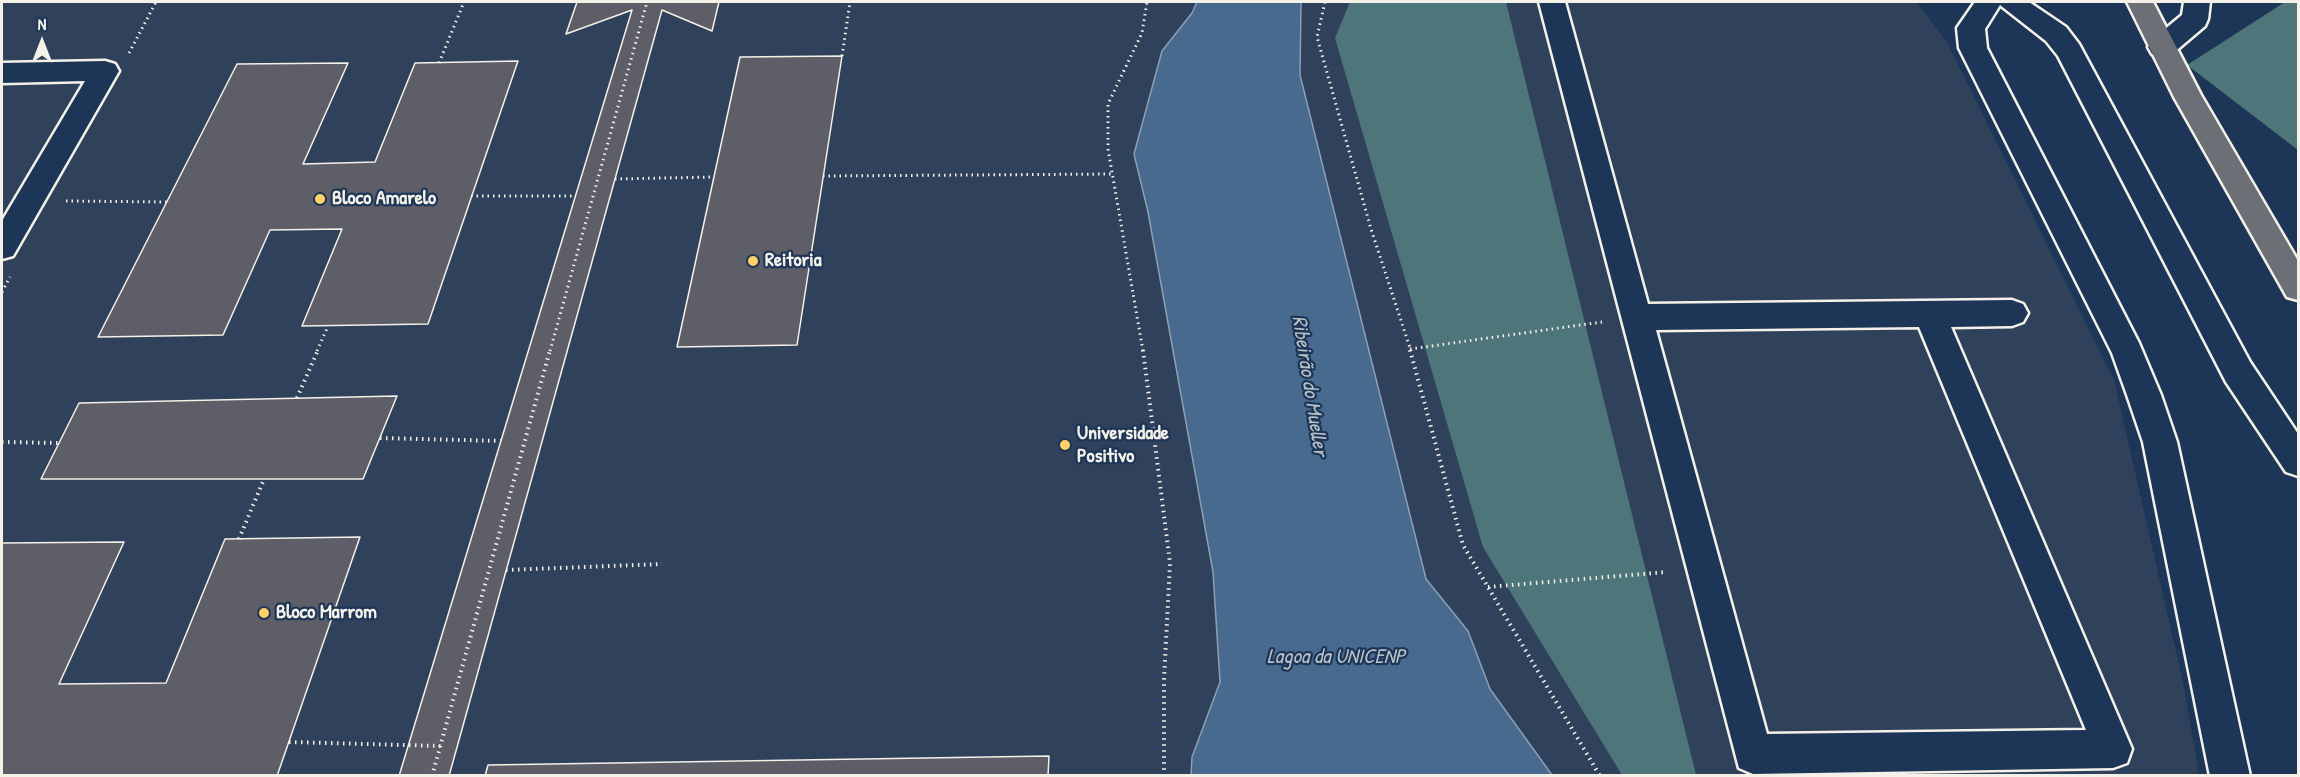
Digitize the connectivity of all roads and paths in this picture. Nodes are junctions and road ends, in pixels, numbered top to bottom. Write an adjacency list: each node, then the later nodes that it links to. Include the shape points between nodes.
1 (464, 2): 12 (path)
2 (646, 2): 42 (path)
3 (850, 2): 11 (path)
4 (1147, 2): 14 (path, via 1142,33 1108,104 1108,149)
5 (1325, 2): 28 (path, via 1317,37 1371,229)
6 (1552, 2): 26 (street)
7 (1997, 2): 34 (street, via 2056,34 2069,51 2238,372); 46 (street, via 1971,28 1973,48 2128,353 2160,442)
8 (2140, 2): 10 (main road)
9 (2197, 2): 10 (street, via 2195,19)
10 (2162, 46): 23 (main road)
11 (842, 56)
12 (439, 63)
13 (2, 73): 22 (street, via 105,71)
14 (1113, 174): 15 (path); 44 (path, via 1142,341 1170,563)
15 (824, 176)
16 (714, 177): 17 (path)
17 (615, 179)
18 (471, 196): 19 (path)
19 (575, 196)
20 (54, 201): 21 (path)
21 (167, 202)
22 (2, 247)
23 (2298, 288)
24 (2012, 313): 25 (street)
25 (1930, 314): 26 (street); 38 (street, via 2113,749 1753,754)
26 (1636, 317): 28 (path); 38 (street)
27 (328, 326): 29 (path)
28 (1410, 349): 40 (path, via 1463,545)
29 (297, 398)
30 (380, 438): 31 (path)
31 (501, 441)
32 (2, 442): 33 (path)
33 (59, 443)
34 (2298, 461)
35 (264, 479): 36 (path)
36 (239, 539)
37 (662, 564): 39 (path)
38 (1704, 569): 40 (path)
39 (506, 570)
40 (1488, 587): 45 (path)
41 (289, 742): 42 (path)
42 (441, 746): 43 (path)
43 (432, 776)
44 (1164, 776)
45 (1600, 776)
46 (2230, 776)

